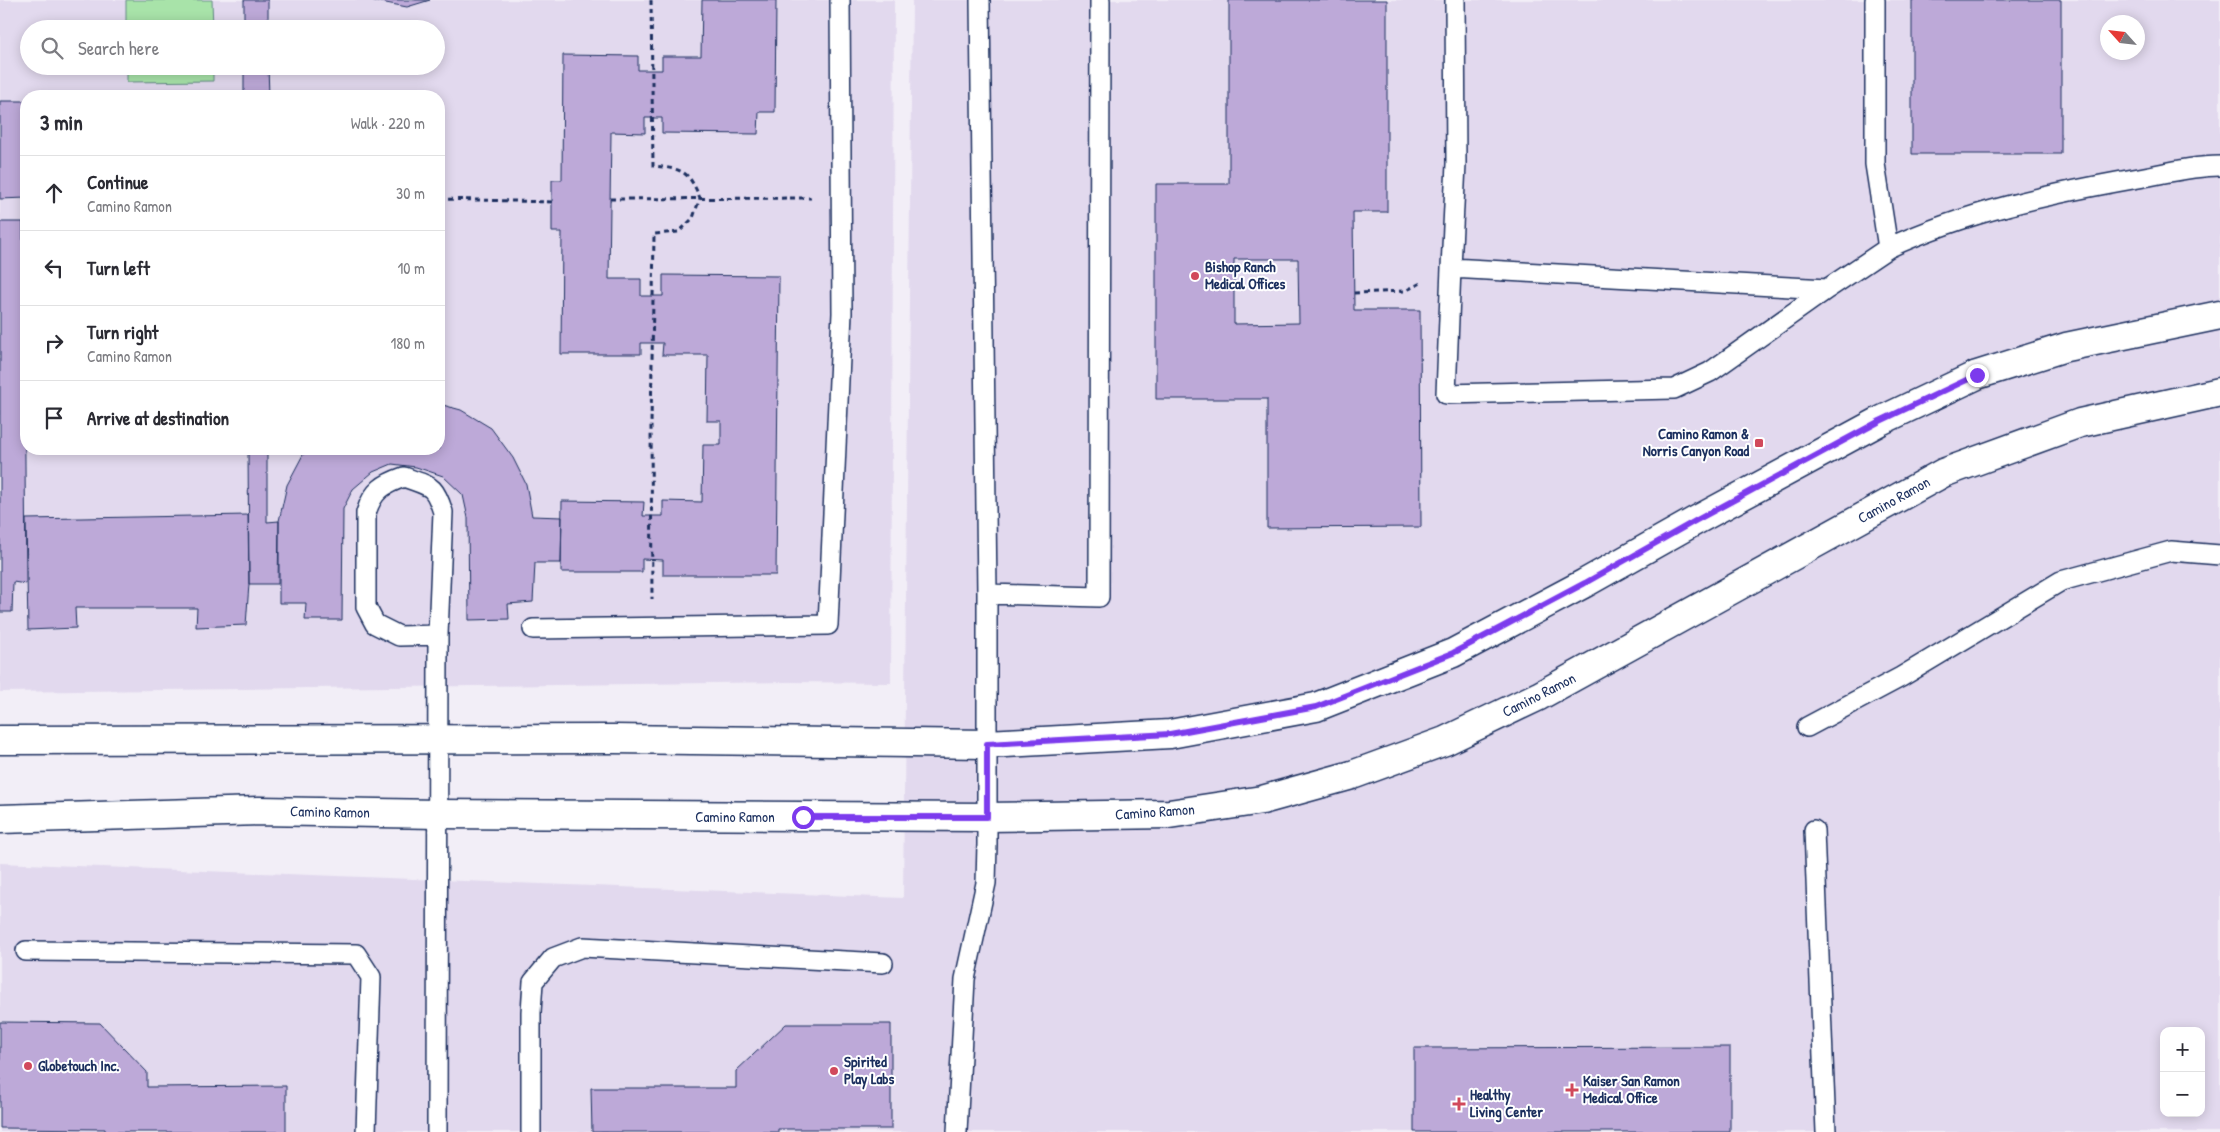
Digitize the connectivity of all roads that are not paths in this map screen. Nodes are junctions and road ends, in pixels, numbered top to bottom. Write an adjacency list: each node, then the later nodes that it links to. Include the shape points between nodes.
1 (840, 0): 14 (lane, via 842,313 828,625)
2 (980, 0): 13 (lane)
3 (1100, 0): 13 (lane, via 1099,597)
4 (1455, 0): 8 (lane, via 1456,164)
5 (1875, 0): 7 (lane, via 1875,164)
6 (2220, 166): 7 (lane, via 2129,179 1999,207 1925,231)
7 (1888, 248): 9 (lane)
8 (1451, 268): 9 (lane); 9 (lane, via 1446,394 1674,389 1710,372)
9 (1828, 289)
10 (2220, 316): 19 (street, via 2066,347 1977,375 1880,421 1453,653 1316,707 1170,734)
11 (2220, 392): 21 (street, Camino Ramon, via 2080,423 1943,473 1539,696 1445,741 1352,774 1262,800 1169,814)
12 (2220, 555): 16 (lane, via 2171,551 2061,581 1901,677)
13 (987, 594): 19 (lane)
14 (533, 629)
15 (438, 635): 15 (lane, via 443,512 437,493 427,485 404,476 385,484 370,500 366,512 366,607 375,624 399,636); 18 (lane)
16 (1807, 727)
17 (0, 740): 18 (street)
18 (438, 740): 19 (street); 20 (lane)
19 (987, 744): 21 (lane)
20 (438, 814): 21 (street, Camino Ramon); 22 (street, Camino Ramon, via 259,811); 27 (lane)
21 (987, 817): 29 (lane, via 986,883 965,979)
22 (0, 819)
23 (1814, 830): 30 (lane)
24 (26, 951): 26 (lane, via 356,954 371,977)
25 (883, 963): 28 (lane, via 582,947 553,958 534,982)
26 (366, 1132)
27 (437, 1132)
28 (531, 1132)
29 (957, 1132)
30 (1826, 1132)

